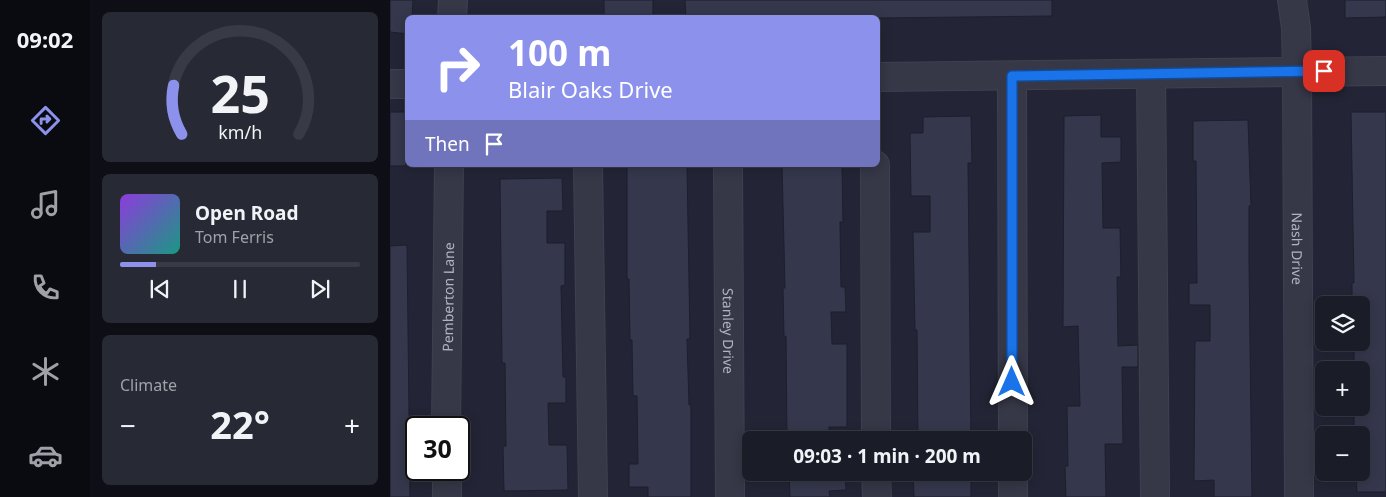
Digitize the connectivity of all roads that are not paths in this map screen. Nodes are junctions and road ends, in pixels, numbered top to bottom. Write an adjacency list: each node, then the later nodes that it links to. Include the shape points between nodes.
1 (454, 0): 3 (street)
2 (1292, 0): 5 (street, Nash Drive)
3 (452, 15)
4 (1386, 71): 5 (street)
5 (1297, 72): 6 (street); 27 (street, Nash Drive)
6 (1150, 74): 7 (street); 26 (street)
7 (1012, 76): 8 (street); 17 (street)
8 (880, 77)
9 (390, 84): 10 (street)
10 (405, 84)
11 (449, 167): 15 (street, Pemberton Lane)
12 (588, 167): 22 (street)
13 (728, 167): 23 (street, Stanley Drive)
14 (875, 167): 16 (street)
15 (446, 416)
16 (876, 431)
17 (1012, 431)
18 (447, 481): 21 (street)
19 (876, 481): 24 (street)
20 (1013, 481): 25 (street)
21 (447, 497)
22 (593, 497)
23 (730, 497)
24 (877, 497)
25 (1013, 497)
26 (1155, 497)
27 (1299, 497)

